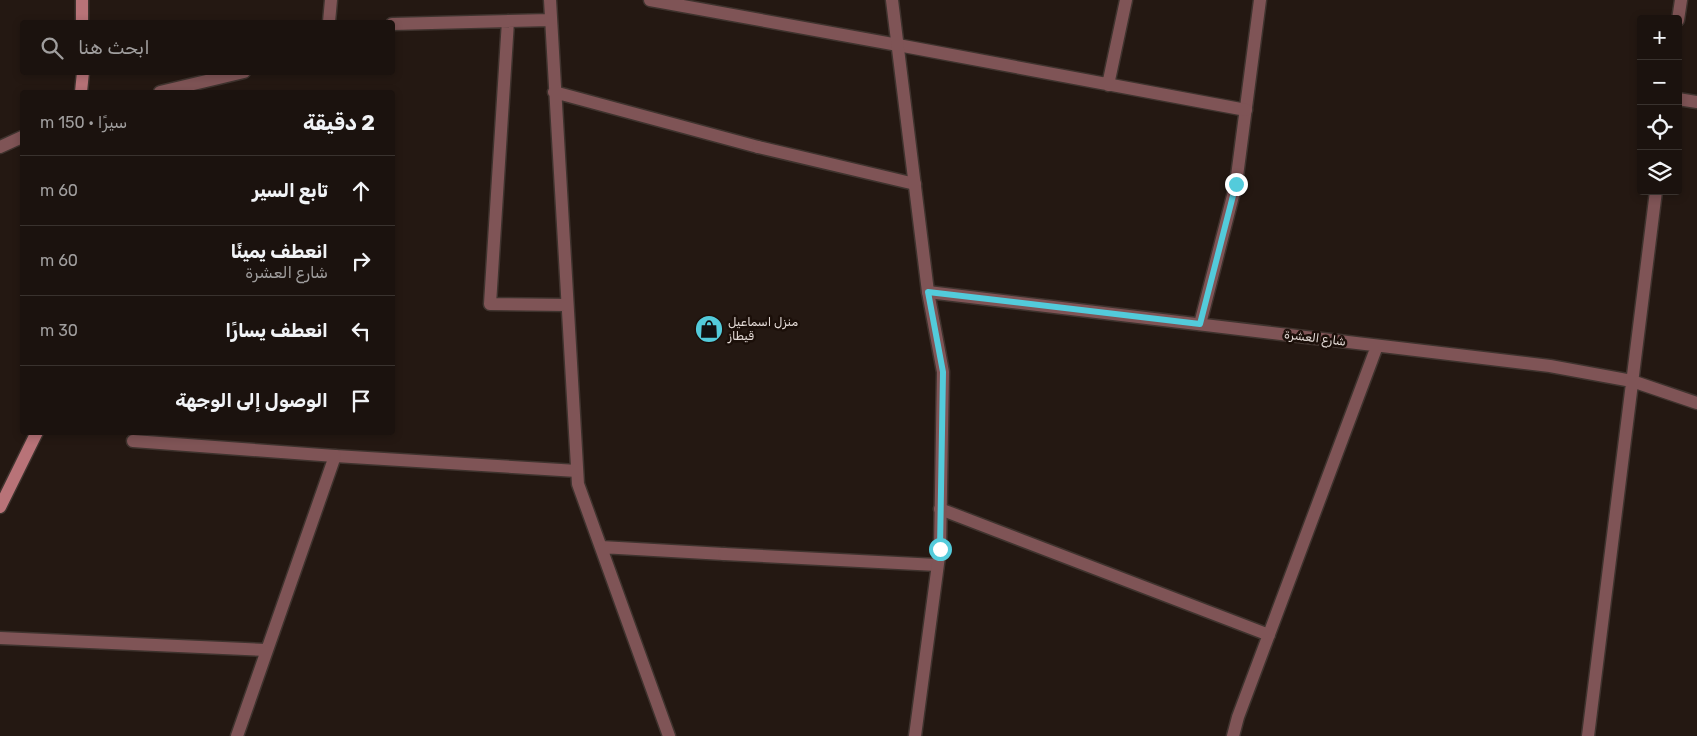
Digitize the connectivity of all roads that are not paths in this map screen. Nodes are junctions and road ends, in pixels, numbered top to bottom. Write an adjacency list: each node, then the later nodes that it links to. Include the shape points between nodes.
1 (82, 0): 10 (main road)
2 (331, 0): 11 (street)
3 (550, 0): 12 (street)
4 (650, 0): 15 (street)
5 (892, 0): 15 (street)
6 (1126, 0): 18 (street)
7 (1260, 0): 24 (street)
8 (1681, 0): 9 (street)
9 (1679, 15)
10 (82, 20)
11 (329, 20)
12 (550, 20): 13 (street); 21 (street)
13 (508, 21): 14 (street); 30 (street, via 490,304)
14 (395, 24)
15 (898, 45): 18 (street); 27 (street)
16 (83, 75): 19 (main road)
17 (231, 75): 20 (street)
18 (1108, 84): 24 (street)
19 (81, 90)
20 (168, 90)
21 (554, 92): 27 (street, via 758,147); 30 (street)
22 (1682, 100): 23 (street)
23 (1697, 102)
24 (1246, 110): 31 (street, via 1236,184)
25 (20, 138): 26 (street)
26 (0, 147)
27 (915, 184): 29 (street)
28 (1655, 195): 33 (street)
29 (928, 292): 31 (street, شارع العشرة); 40 (street, via 943,372)
30 (567, 305): 38 (street)
31 (1200, 324): 32 (street, شارع العشرة)
32 (1378, 346): 33 (street, شارع العشرة, via 1550,366); 43 (street)
33 (1632, 381): 34 (street, شارع العشرة); 50 (street)
34 (1697, 403)
35 (36, 435): 39 (main road)
36 (133, 441): 37 (street)
37 (336, 456): 38 (street); 45 (street)
38 (577, 470): 41 (street, via 578,484)
39 (0, 507)
40 (940, 509): 42 (street); 43 (street)
41 (601, 547): 42 (street); 47 (street)
42 (937, 566): 48 (street)
43 (1269, 636): 49 (street)
44 (0, 638): 45 (street)
45 (266, 650): 46 (street)
46 (237, 736)
47 (669, 736)
48 (915, 736)
49 (1233, 736)
50 (1588, 736)

